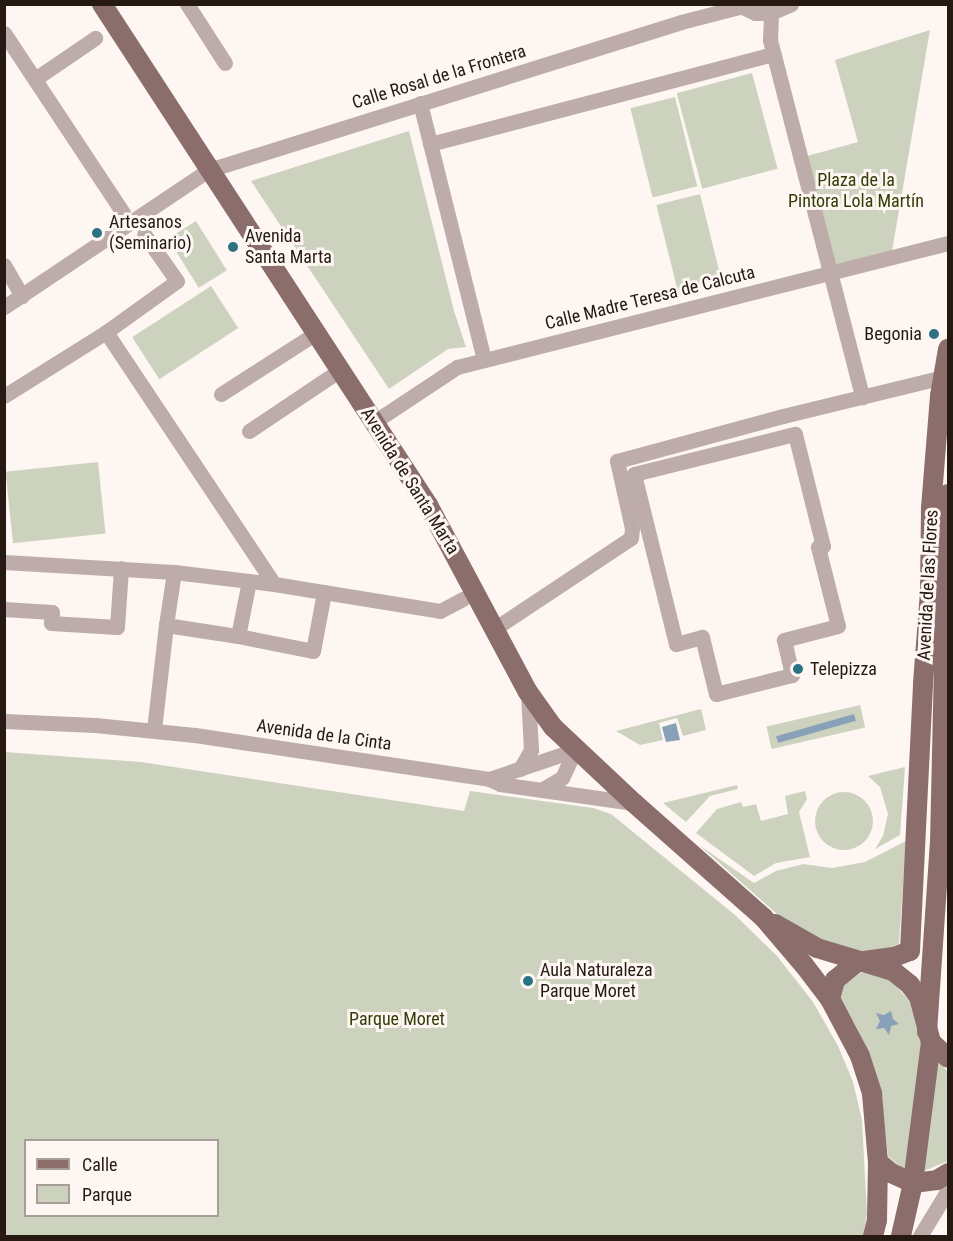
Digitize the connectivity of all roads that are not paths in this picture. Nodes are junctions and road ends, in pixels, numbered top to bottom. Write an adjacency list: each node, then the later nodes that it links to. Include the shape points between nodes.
1 (187, 4): 11 (street)
2 (705, 4): 7 (street, Calle Rosal de la Frontera)
3 (791, 4): 6 (street)
4 (107, 6): 15 (main road, Avenida de Santa Marta)
5 (737, 6): 6 (street, via 755,13); 7 (street, Calle Rosal de la Frontera)
6 (771, 13): 10 (street)
7 (681, 22): 13 (street, Calle Rosal de la Frontera)
8 (4, 33): 12 (street)
9 (95, 38): 12 (street)
10 (773, 54): 14 (street); 20 (street)
11 (225, 63)
12 (34, 79): 16 (street)
13 (420, 103): 14 (street); 15 (street, Calle Rosal de la Frontera)
14 (430, 144): 26 (street)
15 (209, 170): 21 (street, Calle Rosal de la Frontera); 24 (main road, Avenida de Santa Marta)
16 (123, 213)
17 (144, 234): 23 (street, via 177,281)
18 (948, 243): 20 (street, Calle Madre Teresa de Calcuta)
19 (4, 266): 21 (street)
20 (829, 272): 26 (street, Calle Madre Teresa de Calcuta); 31 (street)
21 (22, 296): 22 (street, Calle Rosal de la Frontera)
22 (4, 307)
23 (106, 332): 30 (street); 43 (street)
24 (316, 333): 27 (main road, Avenida de Santa Marta); 29 (street)
25 (948, 349): 28 (main road, Avenida de las Flores)
26 (484, 359): 32 (street, Calle Madre Teresa de Calcuta, via 457,367)
27 (340, 370): 32 (main road, Avenida de Santa Marta); 33 (street)
28 (943, 377): 31 (street); 34 (main road, Avenida de las Flores)
29 (221, 394)
30 (4, 396)
31 (862, 398): 48 (street, via 616,461 631,538)
32 (374, 422): 48 (main road, Avenida de Santa Marta, via 428,505)
33 (249, 431)
34 (943, 431): 51 (main road, Avenida de las Flores, via 931,508)
35 (634, 474): 35 (street, via 676,644 702,637 716,694 792,675 784,640 838,626 818,547 824,546 795,434)
36 (948, 494): 37 (main road, Avenida de las Flores)
37 (948, 508): 41 (main road, Avenida de las Flores)
38 (4, 562): 39 (street)
39 (121, 568): 40 (street); 46 (street, via 117,627 51,623 52,612)
40 (174, 572): 42 (street); 47 (street)
41 (947, 572): 55 (main road, Avenida de las Flores)
42 (249, 581): 43 (street); 49 (street)
43 (274, 584): 44 (street)
44 (324, 592): 45 (street, via 440,611); 49 (street, via 314,651)
45 (463, 599)
46 (4, 609)
47 (166, 625): 49 (street); 53 (street)
48 (494, 629): 50 (main road, Avenida de Santa Marta)
49 (238, 636)
50 (528, 692): 54 (main road, Avenida de Santa Marta); 56 (street, via 531,750)
51 (922, 714): 59 (main road, Avenida de las Flores, via 934,727 933,777); 63 (main road, Avenida de las Flores)
52 (4, 721): 53 (street, Avenida de la Cinta)
53 (154, 730): 57 (street, Avenida de la Cinta)
54 (575, 750): 56 (street, Avenida de la Cinta); 58 (street, via 562,778); 60 (main road, Avenida de Santa Marta)
55 (945, 764): 59 (main road, Avenida de las Flores)
56 (520, 770): 57 (street, Avenida de la Cinta)
57 (489, 779): 58 (street, Avenida de la Cinta)
58 (541, 790): 60 (street, Avenida de la Cinta)
59 (946, 790): 61 (main road, Avenida de las Flores); 63 (main road, Avenida de las Flores, via 933,805 928,903)
60 (634, 803): 62 (main road, Avenida de Santa Marta)
61 (944, 838): 66 (main road, Avenida de las Flores)
62 (763, 917): 64 (main road, Avenida de Santa Marta, via 817,948); 65 (main road, Avenida de Santa Marta)
63 (913, 932): 64 (main road, via 910,951)
64 (857, 962): 65 (main road, via 835,980); 66 (main road, Avenida de Santa Marta, via 893,971 910,985 919,997)
65 (830, 999): 68 (main road, Avenida de Santa Marta, via 860,1056 872,1094)
66 (929, 1037): 67 (main road); 70 (main road, Avenida de Santa Marta)
67 (948, 1058)
68 (878, 1162): 70 (main road); 72 (main road, Avenida de Santa Marta)
69 (948, 1173): 70 (main road, via 938,1180)
70 (913, 1184): 73 (main road, Avenida de Santa Marta)
71 (948, 1190): 74 (street)
72 (873, 1236)
73 (901, 1236)
74 (920, 1236)

